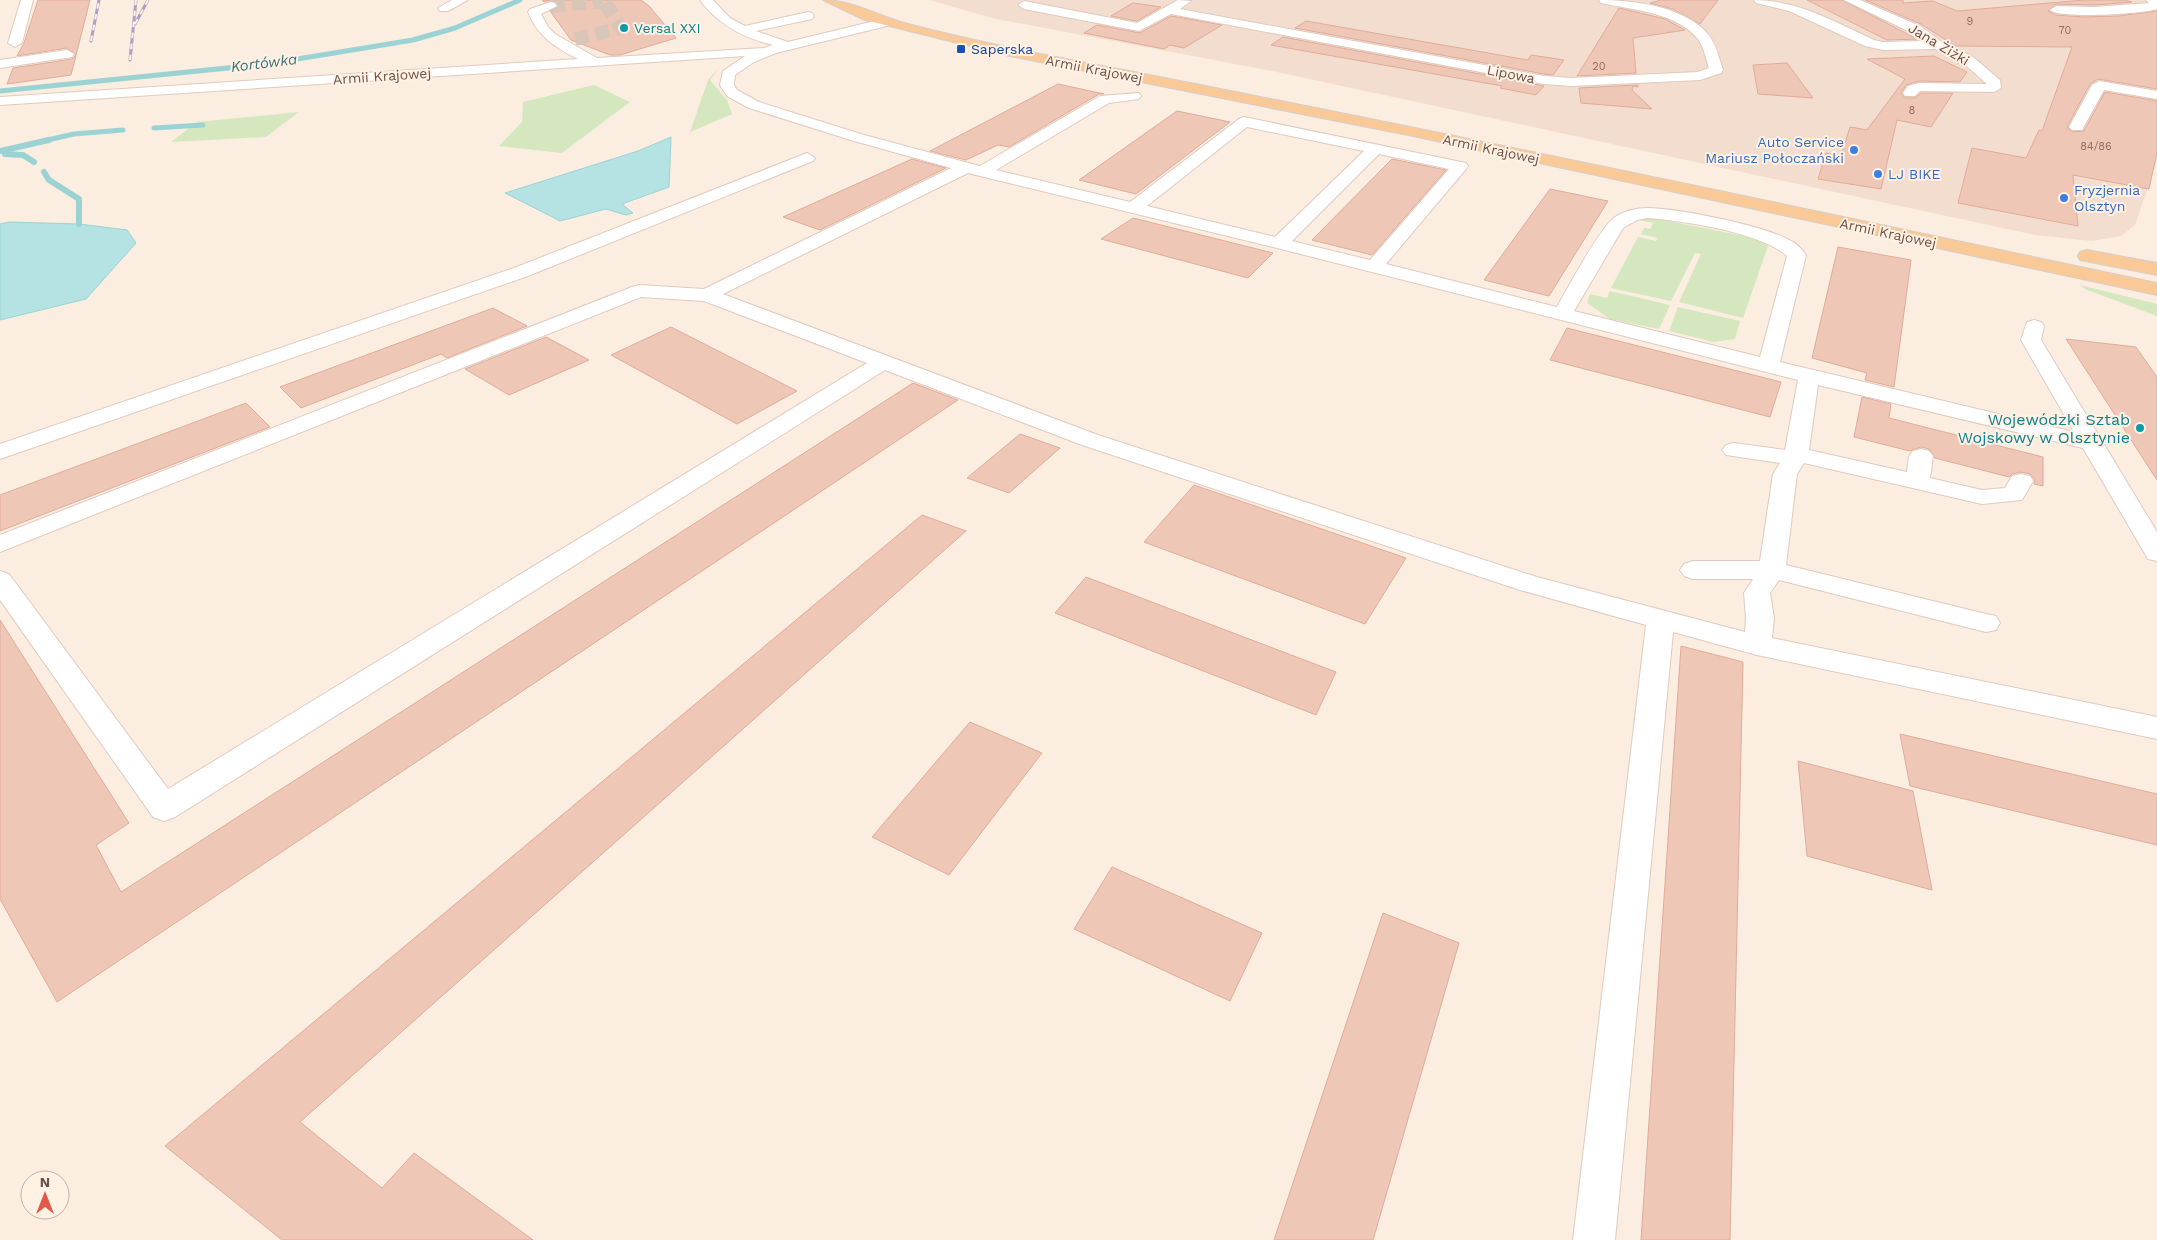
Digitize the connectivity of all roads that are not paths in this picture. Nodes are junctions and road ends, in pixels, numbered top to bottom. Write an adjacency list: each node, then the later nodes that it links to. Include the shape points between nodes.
1 (28, 0): 20 (street)
2 (462, 0): 12 (street)
3 (706, 0): 18 (street, via 726,21)
4 (829, 0): 16 (main road, Armii Krajowej)
5 (1186, 0): 13 (street)
6 (1605, 0): 13 (street, Lipowa, via 1649,10 1694,29 1710,50 1716,70 1700,76 1572,82 1544,80)
7 (1760, 0): 23 (street, via 1793,8 1870,43 1883,46)
8 (1850, 0): 23 (street, Jana Żiżki, via 1896,19)
9 (2152, 0): 14 (street, via 2157,3 2152,7)
10 (1024, 5): 13 (street, via 1139,27)
11 (551, 6): 21 (street, via 534,12 541,27)
12 (444, 8)
13 (1168, 10)
14 (2056, 10)
15 (793, 11): 18 (street, via 814,18)
16 (869, 17): 17 (main road, Armii Krajowej); 22 (street, via 809,35)
17 (894, 17): 22 (street); 33 (main road, Armii Krajowej, via 1010,52); 39 (main road, Armii Krajowej)
18 (743, 30): 22 (street)
19 (575, 39): 21 (street)
20 (15, 42)
21 (558, 42): 26 (street)
22 (788, 45): 24 (street)
23 (1937, 45): 28 (street, Jana Żiżki, via 1968,60 1995,83 1994,88 1919,87)
24 (765, 50): 26 (street, Armii Krajowej); 37 (street, via 728,74 726,82 732,93 754,105 858,138)
25 (67, 54): 27 (street)
26 (595, 62): 31 (street, Armii Krajowej)
27 (0, 64)
28 (1910, 93)
29 (2157, 95): 32 (street, via 2100,85)
30 (1134, 96): 37 (street, via 1106,99)
31 (0, 101)
32 (2078, 127)
33 (1475, 146): 36 (street); 44 (main road, Armii Krajowej)
34 (1375, 149): 36 (street); 38 (street, via 1244,122); 40 (street)
35 (807, 158): 53 (street, via 521,272)
36 (1460, 166): 42 (street)
37 (975, 170): 38 (street); 45 (street)
38 (1134, 208): 40 (street)
39 (1986, 235)
40 (1279, 243): 42 (street)
41 (2067, 252): 43 (main road)
42 (1374, 267): 46 (street)
43 (2157, 269)
44 (2157, 289)
45 (707, 295): 48 (street); 58 (street, via 640,291)
46 (1562, 314): 49 (street); 49 (street, via 1616,225 1626,217 1647,213 1760,235 1781,242 1796,254)
47 (2034, 326): 51 (street, via 2031,340)
48 (885, 361): 62 (street, via 164,808); 63 (street, via 1090,440 1529,584)
49 (1768, 366): 50 (street)
50 (1809, 376): 51 (street); 54 (street)
51 (2091, 443): 59 (street)
52 (1734, 450): 54 (street)
53 (0, 452)
54 (1796, 456): 57 (street); 61 (street, via 1786,474)
55 (1921, 456): 57 (street)
56 (2021, 481): 57 (street, via 2013,495 1982,498)
57 (1917, 482)
58 (0, 544)
59 (2157, 553)
60 (1693, 570): 61 (street)
61 (1772, 570): 64 (street); 65 (street, via 1757,593 1760,618)
62 (0, 580)
63 (1660, 620): 65 (street); 67 (street)
64 (1986, 622)
65 (1757, 644): 66 (street)
66 (2157, 728)
67 (1594, 1240)

